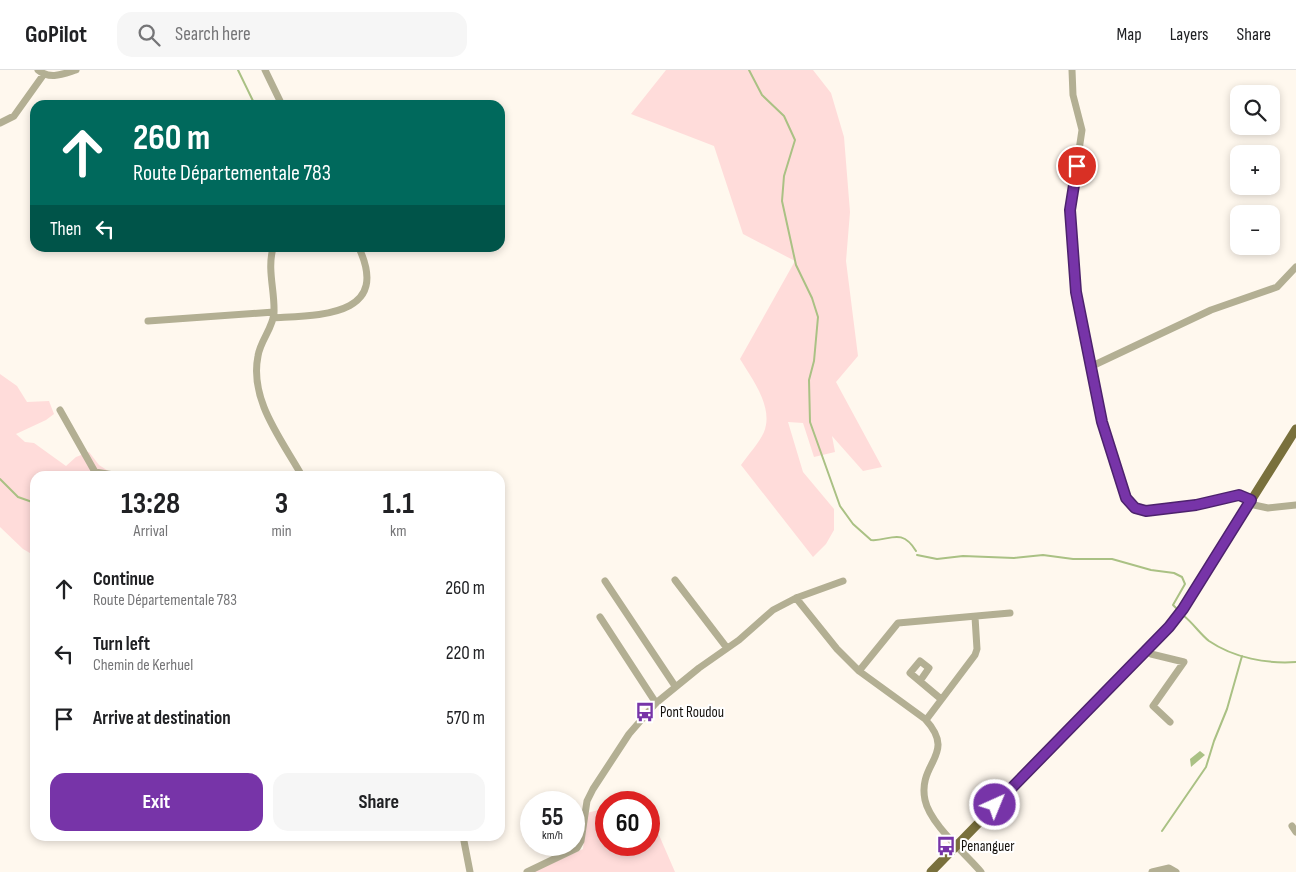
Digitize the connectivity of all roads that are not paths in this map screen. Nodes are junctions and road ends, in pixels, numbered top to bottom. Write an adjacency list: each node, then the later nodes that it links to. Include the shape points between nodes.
1 (76, 70): 4 (street, via 56,76)
2 (265, 70): 5 (street)
3 (1072, 70): 12 (street, via 1073,95 1082,139 1070,219 1076,292)
4 (41, 72): 6 (street, via 14,116)
5 (280, 100)
6 (0, 123)
7 (274, 252): 10 (street)
8 (360, 252): 10 (street, via 367,285 358,301 333,312)
9 (1296, 267): 12 (street, via 1277,288 1210,310)
10 (273, 315): 11 (street); 16 (street, via 258,355 258,384 272,426)
11 (148, 320)
12 (1090, 367): 17 (street, via 1113,464 1122,491 1132,506 1146,511 1196,505 1239,495)
13 (60, 410): 15 (street)
14 (1296, 429): 17 (main road)
15 (94, 471)
16 (299, 471)
17 (1251, 500): 18 (street, via 1254,505 1268,508); 27 (main road, via 1183,609)
18 (1296, 505)
19 (674, 580): 26 (street)
20 (604, 581): 30 (street)
21 (844, 581): 22 (street)
22 (796, 598): 26 (street, via 773,610); 28 (street)
23 (1010, 613): 25 (street)
24 (600, 617): 32 (street)
25 (975, 617): 28 (street, via 898,623); 31 (street, via 975,655)
26 (728, 648): 30 (street)
27 (1147, 650): 34 (street, via 1151,654 1184,662 1153,706); 36 (main road)
28 (859, 671): 33 (street)
29 (920, 681): 31 (street)
30 (675, 686): 32 (street)
31 (942, 699): 33 (street)
32 (656, 703): 38 (street, via 629,734 593,789 587,801 578,848)
33 (926, 720): 36 (street, via 939,739 939,749 926,775 925,801 937,822)
34 (1170, 722)
35 (464, 841): 37 (street)
36 (957, 845): 39 (main road); 40 (street)
37 (470, 872)
38 (526, 872)
39 (931, 872)
40 (982, 872)
41 (1152, 872): 42 (street, via 1169,868)
42 (1176, 872)

